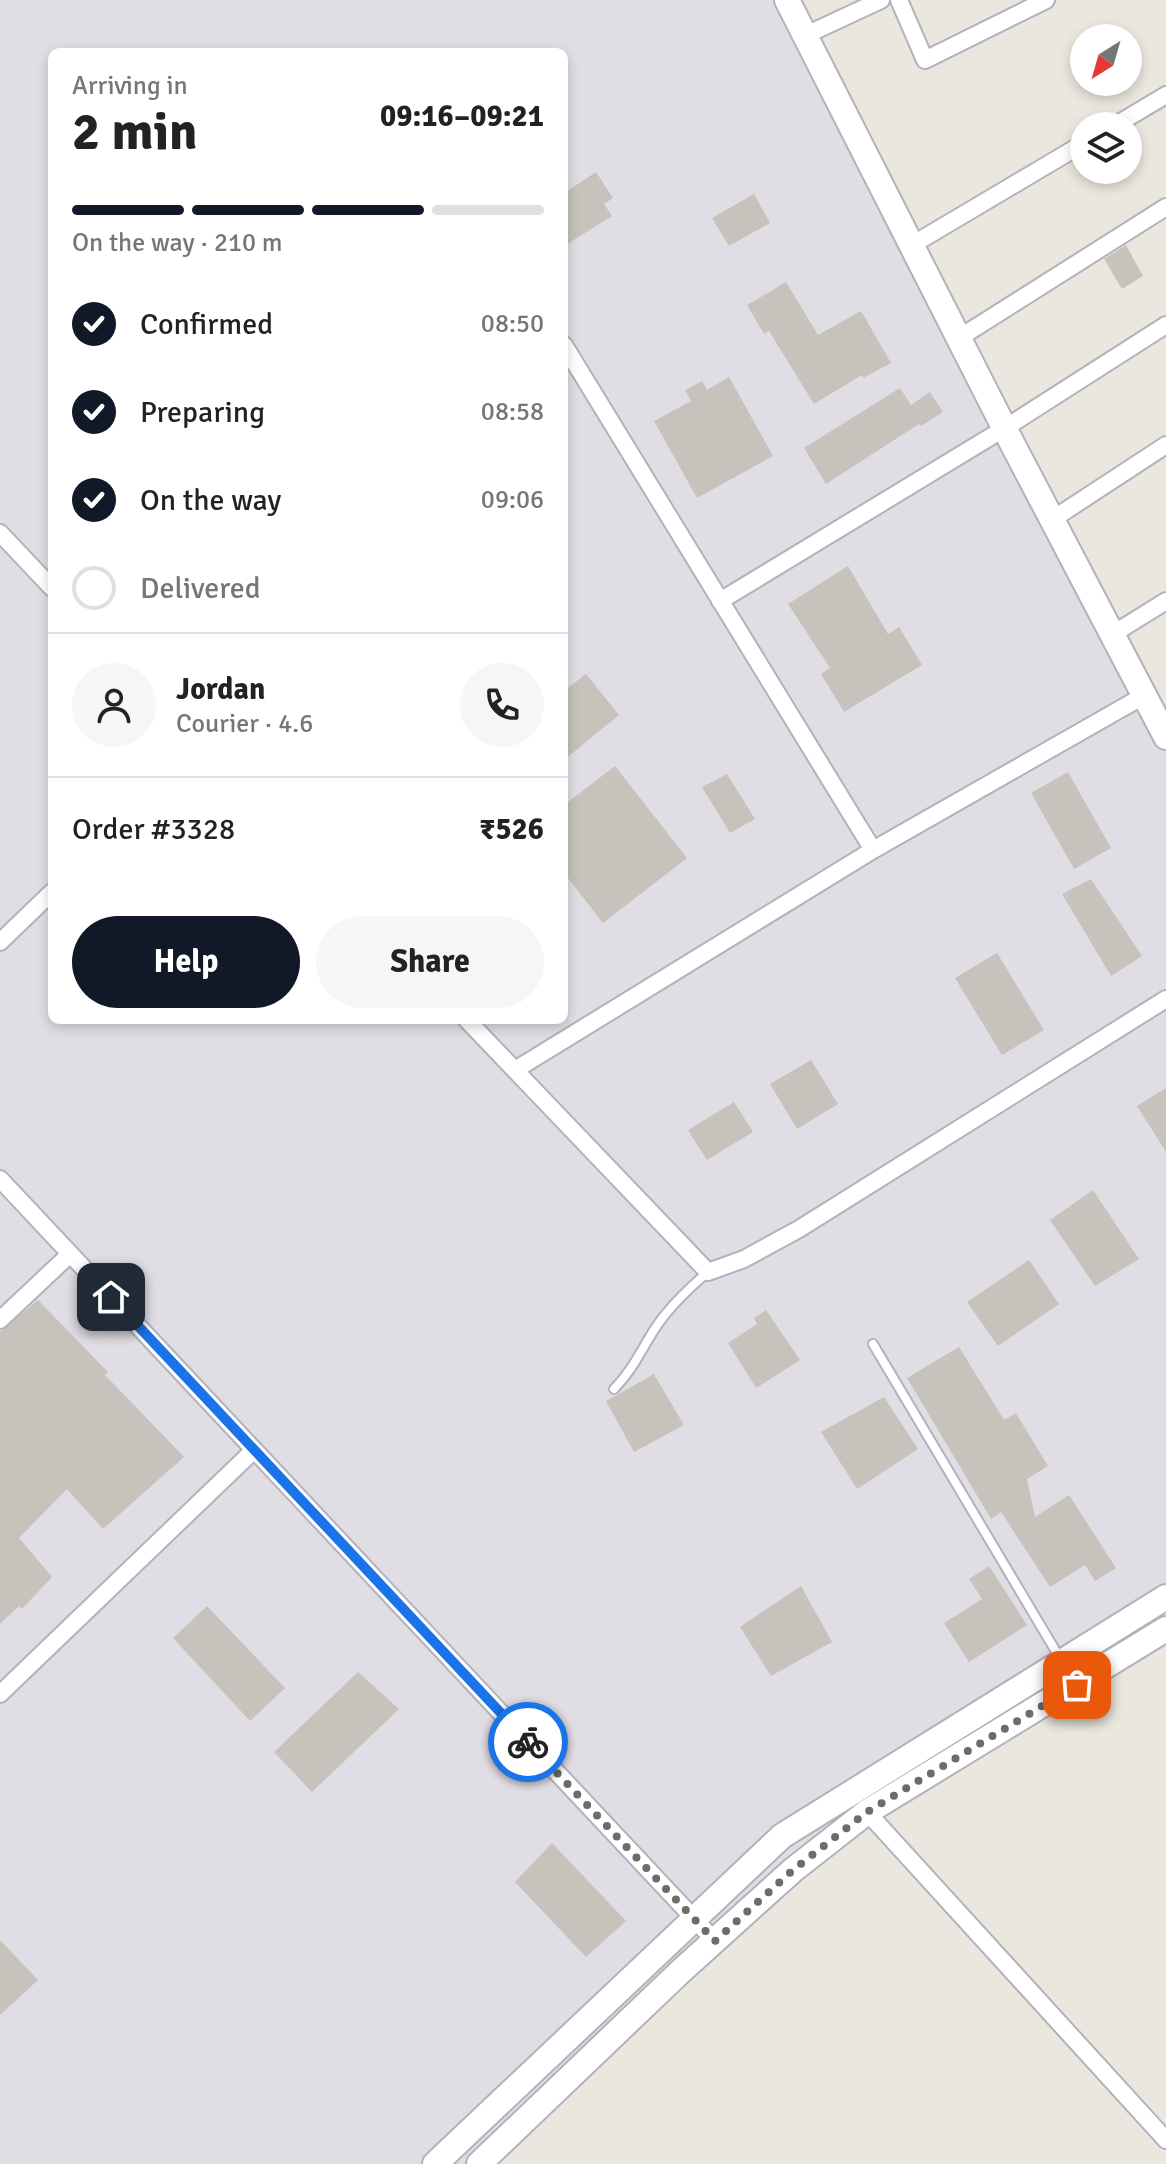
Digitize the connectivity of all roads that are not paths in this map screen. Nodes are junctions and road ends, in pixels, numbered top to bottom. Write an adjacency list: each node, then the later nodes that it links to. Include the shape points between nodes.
1 (787, 0): 5 (street)
2 (881, 0): 5 (street)
3 (899, 0): 4 (street, via 925,60)
4 (1046, 0)
5 (806, 35): 10 (street)
6 (1166, 95): 7 (street)
7 (1137, 112)
8 (1070, 151): 10 (street)
9 (1165, 210): 12 (street)
10 (912, 245): 12 (street)
11 (1166, 325): 14 (street)
12 (959, 338): 14 (street)
13 (568, 352): 19 (street)
14 (1005, 428): 16 (street); 19 (street)
15 (1166, 445): 16 (street)
16 (1053, 519): 21 (street)
17 (0, 533): 18 (street)
18 (48, 584)
19 (720, 601): 24 (street)
20 (1166, 601): 21 (street)
21 (1113, 634): 22 (street)
22 (1145, 695): 23 (street); 24 (street)
23 (1166, 737)
24 (873, 850): 29 (street)
25 (48, 896): 26 (street)
26 (0, 942)
27 (1166, 999): 32 (street, via 799,1229)
28 (471, 1024): 29 (street)
29 (515, 1070): 32 (street)
30 (0, 1179): 31 (street)
31 (70, 1254): 33 (street); 36 (street)
32 (708, 1272): 35 (lane, via 676,1301)
33 (0, 1320)
34 (873, 1344): 39 (lane)
35 (614, 1389)
36 (254, 1450): 40 (street); 42 (street)
37 (1166, 1597): 39 (street)
38 (1166, 1629): 41 (street)
39 (1062, 1661): 42 (street, via 782,1836)
40 (0, 1694)
41 (867, 1812): 43 (street); 44 (street)
42 (693, 1918): 43 (street); 45 (street)
43 (715, 1941): 46 (street)
44 (1166, 2140)
45 (435, 2164)
46 (479, 2164)

